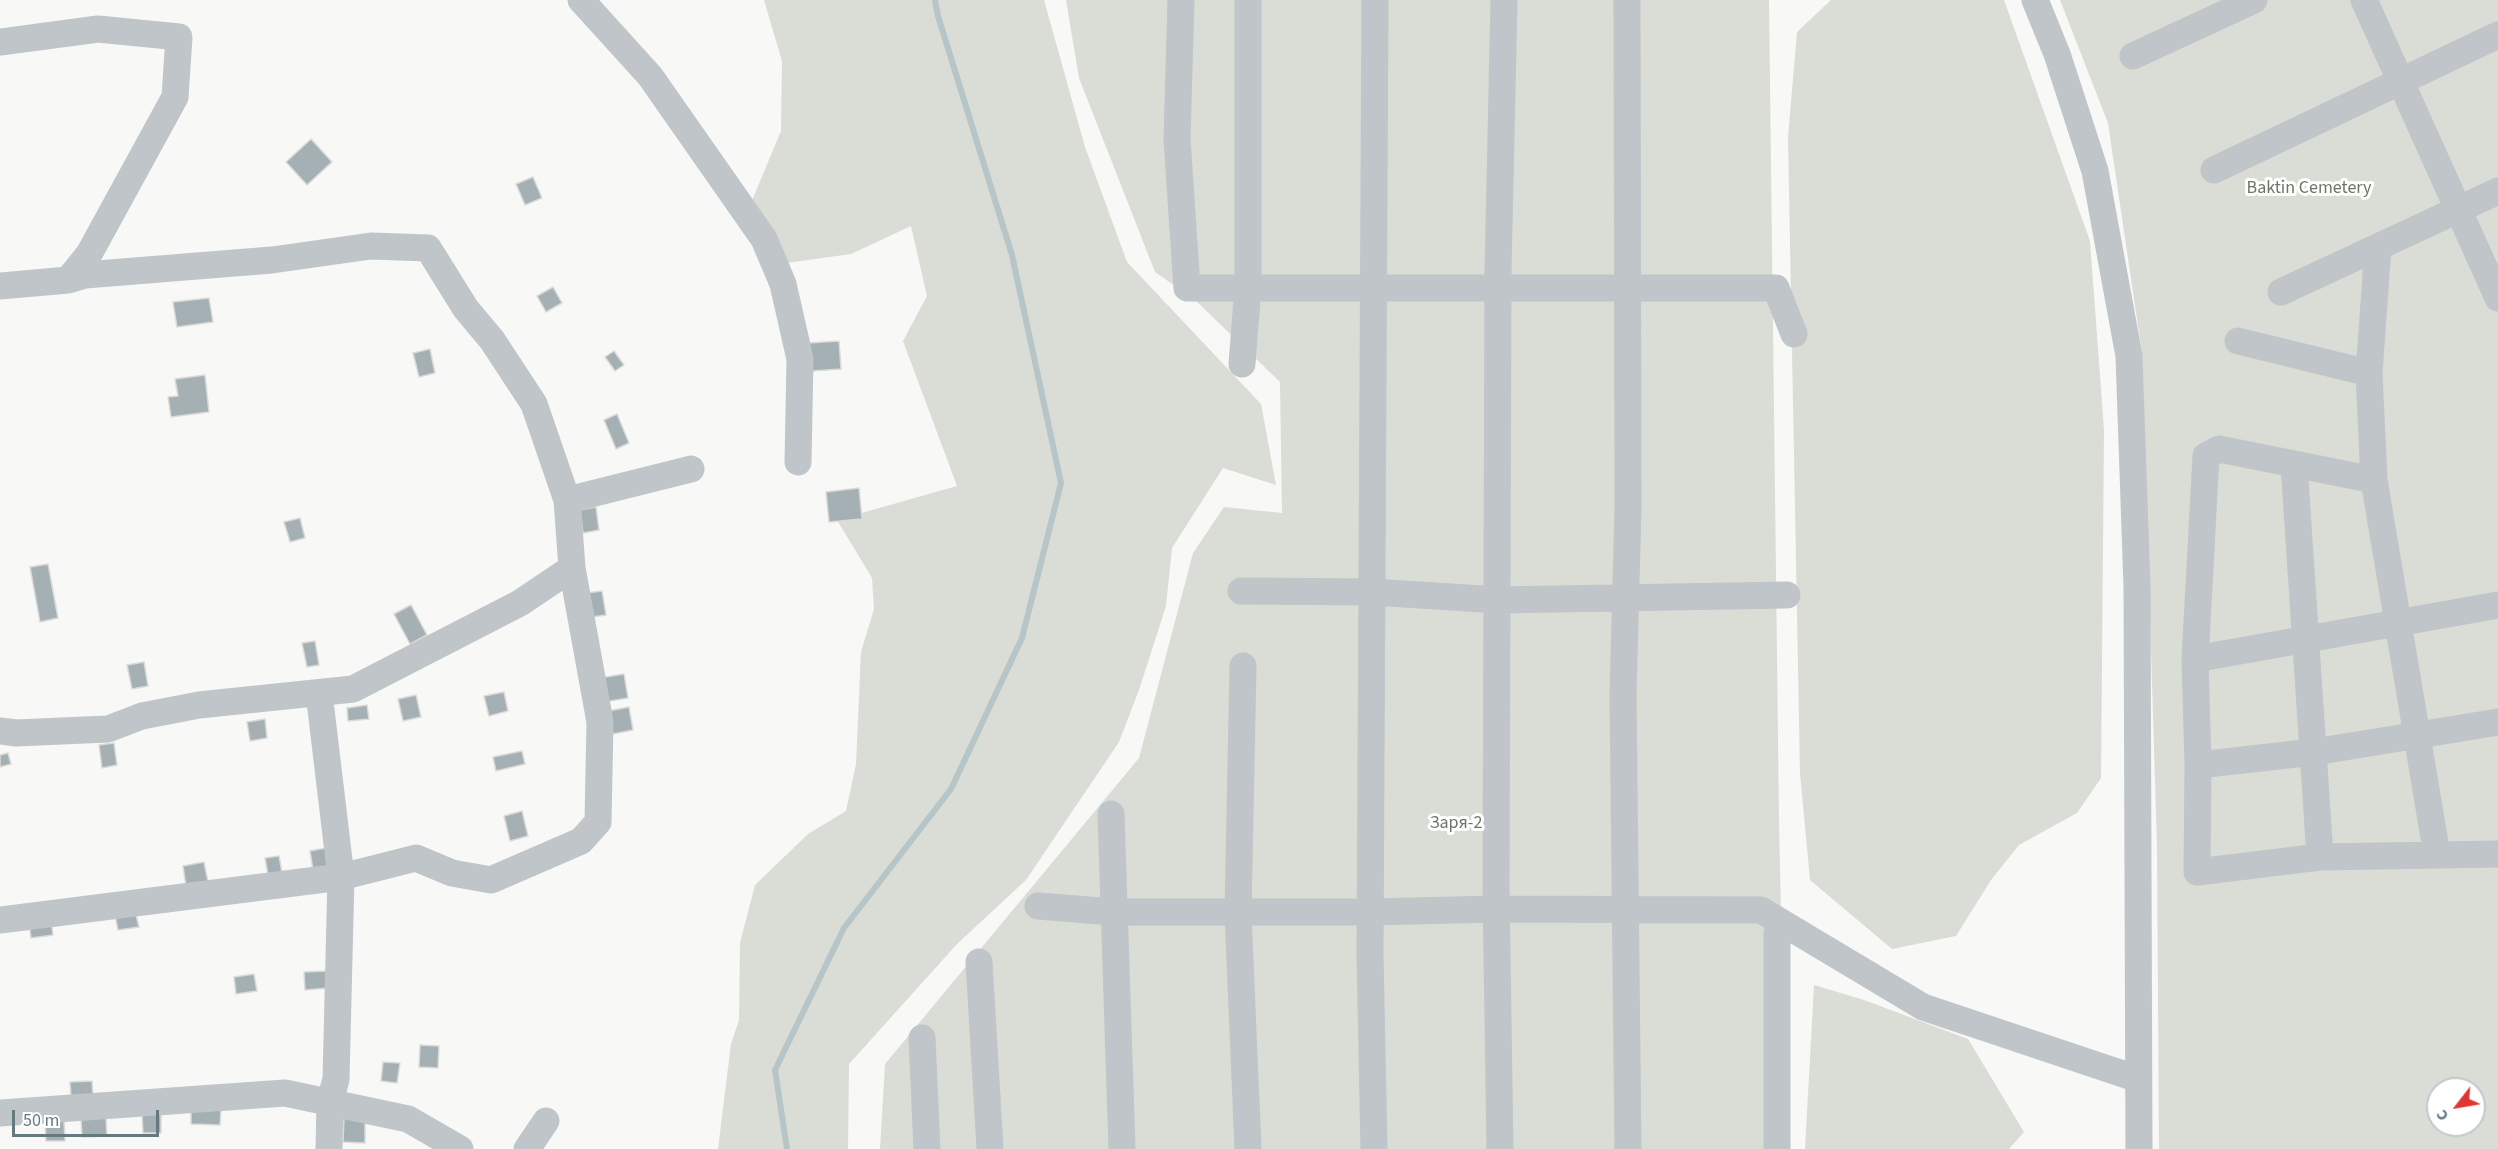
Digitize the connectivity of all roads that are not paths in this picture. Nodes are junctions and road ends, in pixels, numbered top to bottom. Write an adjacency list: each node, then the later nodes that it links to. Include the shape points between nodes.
1 (581, 0): 30 (street, via 650,76 764,239 783,284 800,359)
2 (1181, 0): 20 (street, via 1177,139 1187,288)
3 (1248, 0): 20 (street)
4 (1375, 0): 22 (street)
5 (1504, 0): 21 (street)
6 (1627, 0): 23 (street)
7 (2035, 0): 67 (street, via 2095,171 2129,356 2137,587)
8 (2254, 0): 12 (street)
9 (2364, 0): 13 (street)
10 (2498, 34): 13 (street)
11 (0, 42): 18 (street, via 98,29 179,37 175,97 89,254)
12 (2133, 56)
13 (2401, 80): 14 (street); 16 (street)
14 (2214, 170)
15 (2498, 191): 16 (street)
16 (2460, 209): 17 (street); 25 (street)
17 (2378, 247): 24 (street); 29 (street)
18 (68, 280): 19 (street); 34 (street, via 85,275 272,260 371,246 428,248 534,404)
19 (0, 286)
20 (1248, 286): 22 (street); 28 (street)
21 (1498, 288): 22 (street); 23 (street); 40 (street)
22 (1374, 289): 37 (street)
23 (1628, 290): 26 (street, via 1776,288); 39 (street)
24 (2281, 292)
25 (2498, 297)
26 (1794, 334)
27 (2238, 341): 29 (street)
28 (1242, 364)
29 (2369, 373): 33 (street)
30 (798, 462)
31 (2294, 464): 33 (street); 43 (street); 44 (street, via 2219,449 2206,456)
32 (692, 468): 34 (street)
33 (2374, 480): 42 (street)
34 (567, 500): 35 (street)
35 (572, 568): 46 (street, via 520,603 391,670 353,688); 56 (street, via 600,722 598,822 581,841 491,880 452,873 416,858)
36 (1241, 591): 37 (street)
37 (1373, 592): 40 (street); 61 (street)
38 (1787, 595): 39 (street)
39 (1626, 597): 40 (street); 59 (street)
40 (1498, 600): 58 (street)
41 (2498, 605): 42 (street)
42 (2397, 623): 43 (street); 49 (street)
43 (2304, 639): 44 (street); 50 (street)
44 (2195, 659): 51 (street)
45 (1243, 666): 62 (street)
46 (319, 693): 48 (street, via 199,705 142,716 108,729); 56 (street)
47 (2498, 722): 49 (street)
48 (0, 731)
49 (2416, 735): 50 (street); 54 (street)
50 (2314, 752): 51 (street); 55 (street)
51 (2198, 765): 55 (street, via 2197,872)
52 (1111, 814): 60 (street)
53 (2498, 854): 54 (street)
54 (2437, 855): 55 (street)
55 (2320, 857)
56 (340, 877): 63 (street); 68 (street, via 336,1079)
57 (1038, 906): 60 (street)
58 (1496, 909): 59 (street); 61 (street); 79 (street)
59 (1626, 910): 64 (street, via 1761,910); 80 (street)
60 (1114, 912): 62 (street); 76 (street)
61 (1370, 912): 62 (street); 78 (street)
62 (1238, 913): 77 (street)
63 (0, 920)
64 (1780, 922): 67 (street, via 1923,1007); 81 (street)
65 (979, 962): 75 (street)
66 (922, 1038): 74 (street)
67 (2138, 1079): 82 (street)
68 (330, 1102): 69 (street, via 285,1093); 71 (street); 72 (street, via 408,1119)
69 (0, 1113)
70 (546, 1121): 73 (street)
71 (329, 1149)
72 (460, 1149)
73 (526, 1149)
74 (927, 1149)
75 (990, 1149)
76 (1122, 1149)
77 (1248, 1149)
78 (1374, 1149)
79 (1500, 1149)
80 (1628, 1149)
81 (1777, 1149)
82 (2139, 1149)

